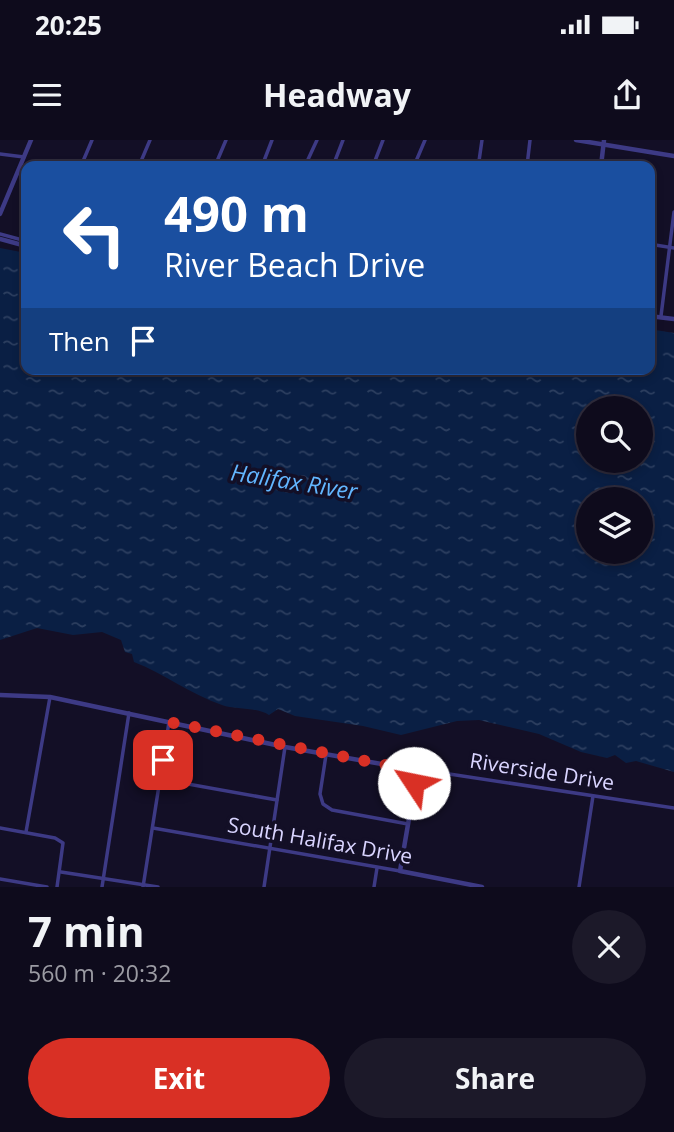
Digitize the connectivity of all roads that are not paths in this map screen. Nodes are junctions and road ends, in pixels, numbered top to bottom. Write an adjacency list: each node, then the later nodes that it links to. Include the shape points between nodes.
1 (31, 140): 16 (street)
2 (92, 140): 18 (street)
3 (150, 140): 19 (street)
4 (226, 140): 20 (street)
5 (272, 140): 21 (street)
6 (317, 140): 22 (street)
7 (343, 140): 23 (street)
8 (383, 140): 24 (street)
9 (425, 140): 25 (street)
10 (482, 140): 26 (street)
11 (530, 140): 27 (street)
12 (576, 140): 13 (street)
13 (604, 142): 15 (street); 28 (street)
14 (0, 153): 16 (street)
15 (674, 156)
16 (24, 157): 17 (street)
17 (22, 161)
18 (82, 161)
19 (141, 161)
20 (217, 161)
21 (263, 161)
22 (307, 161)
23 (335, 161)
24 (375, 161)
25 (416, 161)
26 (479, 161)
27 (528, 161)
28 (602, 161)
29 (21, 164): 31 (street)
30 (674, 212): 34 (street)
31 (0, 214)
32 (0, 237): 33 (street)
33 (21, 242)
34 (672, 248): 36 (street)
35 (655, 316): 36 (street)
36 (661, 316): 37 (street)
37 (674, 319)
38 (0, 695): 39 (street, Riverside Drive)
39 (50, 697): 40 (street, Riverside Drive); 52 (street)
40 (129, 713): 41 (street, Riverside Drive); 57 (street)
41 (169, 722): 42 (street, Riverside Drive); 45 (street)
42 (285, 747): 43 (street, Riverside Drive); 47 (street)
43 (326, 755): 44 (street, Riverside Drive); 49 (street, via 320,794 326,807)
44 (410, 772): 46 (street, Riverside Drive, via 423,770); 49 (street, via 414,783)
45 (160, 779): 47 (street); 51 (street)
46 (593, 796): 48 (street, Riverside Drive); 68 (street)
47 (277, 800): 53 (street)
48 (674, 808)
49 (408, 824): 56 (street)
50 (0, 828): 52 (street)
51 (153, 828): 53 (street, South Halifax Drive); 60 (street)
52 (26, 832): 55 (street, via 55,838 64,846)
53 (270, 849): 54 (street, South Halifax Drive); 65 (street)
54 (377, 868): 56 (street, South Halifax Drive); 66 (street)
55 (61, 872): 57 (street); 62 (street)
56 (400, 872): 59 (street, South Halifax Drive)
57 (104, 878): 60 (street); 63 (street)
58 (0, 879): 61 (street)
59 (454, 884): 67 (street, South Halifax Drive)
60 (143, 886): 64 (street)
61 (47, 887)
62 (57, 887)
63 (102, 887)
64 (158, 887)
65 (264, 887)
66 (374, 887)
67 (482, 887)
68 (579, 887)

